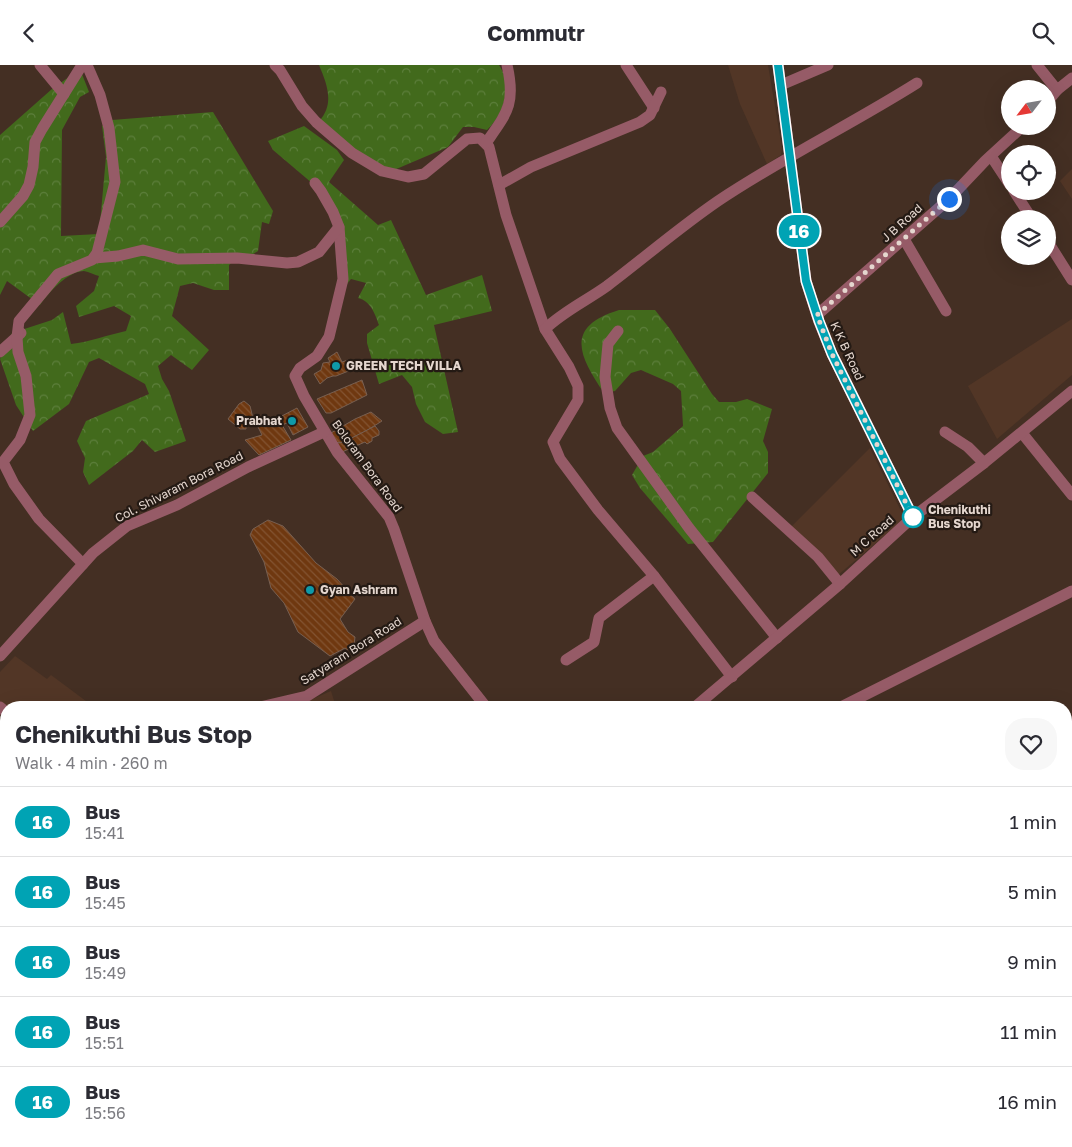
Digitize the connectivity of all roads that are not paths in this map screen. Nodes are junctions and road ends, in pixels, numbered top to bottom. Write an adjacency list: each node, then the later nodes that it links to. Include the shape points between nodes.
1 (40, 65): 16 (street)
2 (82, 65): 16 (street)
3 (87, 65): 29 (street, via 100,95 108,127 114,182)
4 (275, 65): 19 (street, via 316,122 352,153 382,171 408,177 424,174 467,139 480,138)
5 (507, 65): 19 (street, via 512,84 510,104)
6 (626, 65): 17 (street)
7 (778, 65): 13 (street, K K B Road)
8 (828, 65): 13 (street)
9 (1037, 65): 11 (street)
10 (1072, 79): 14 (street)
11 (1048, 80)
12 (917, 83): 20 (street)
13 (781, 85): 20 (street, K K B Road)
14 (1056, 90)
15 (661, 92): 17 (street)
16 (64, 95): 25 (street, via 35,142 33,167 23,197)
17 (654, 109): 24 (street, via 640,122 531,167)
18 (1013, 135): 21 (street, J B Road)
19 (486, 143): 24 (street, via 490,147)
20 (790, 156): 32 (street, K K B Road, via 806,281); 33 (street, via 718,202 602,289 558,316)
21 (991, 156): 22 (street); 27 (street, J B Road)
22 (1001, 171)
23 (314, 183): 26 (street, Boloram Bora Road)
24 (499, 185): 33 (street)
25 (0, 222)
26 (339, 227): 29 (street, via 319,252 298,262 178,259 142,250); 38 (street, Boloram Bora Road, via 343,279 329,337 316,356 295,376)
27 (904, 239): 31 (street); 32 (street, J B Road)
28 (1056, 255): 30 (street)
29 (94, 258): 35 (street, via 58,274 19,321)
30 (1072, 280)
31 (946, 311)
32 (817, 315): 44 (street, K K B Road, via 832,354)
33 (545, 329): 46 (street, via 578,386 578,400 554,442 560,459)
34 (618, 331): 50 (street, via 608,344 605,377 617,428 689,529)
35 (19, 335): 36 (street); 45 (street, via 18,353 26,376 30,415 20,440 4,462 14,484 39,519)
36 (0, 352)
37 (1072, 391): 40 (street, M C Road)
38 (324, 432): 45 (street, Col. Shivaram Bora Road, via 127,527); 49 (street, Boloram Bora Road, via 389,517)
39 (945, 432): 41 (street, via 968,447)
40 (1022, 433): 41 (street, M C Road); 42 (street)
41 (984, 463): 44 (street, M C Road)
42 (1072, 495)
43 (752, 497): 47 (street, via 818,557)
44 (913, 517): 47 (street, M C Road)
45 (83, 564): 51 (street, Col. Shivaram Bora Road)
46 (654, 576): 52 (street, via 599,618 594,642); 53 (street)
47 (840, 584): 50 (street, M C Road)
48 (1072, 591): 57 (street)
49 (426, 621): 54 (street, Satyaram Bora Road, via 307,696); 55 (street, Boloram Bora Road, via 440,650)
50 (777, 638): 53 (street, M C Road)
51 (0, 656)
52 (566, 660)
53 (732, 677): 56 (street, M C Road)
54 (286, 701)
55 (481, 701)
56 (702, 701)
57 (853, 701)

